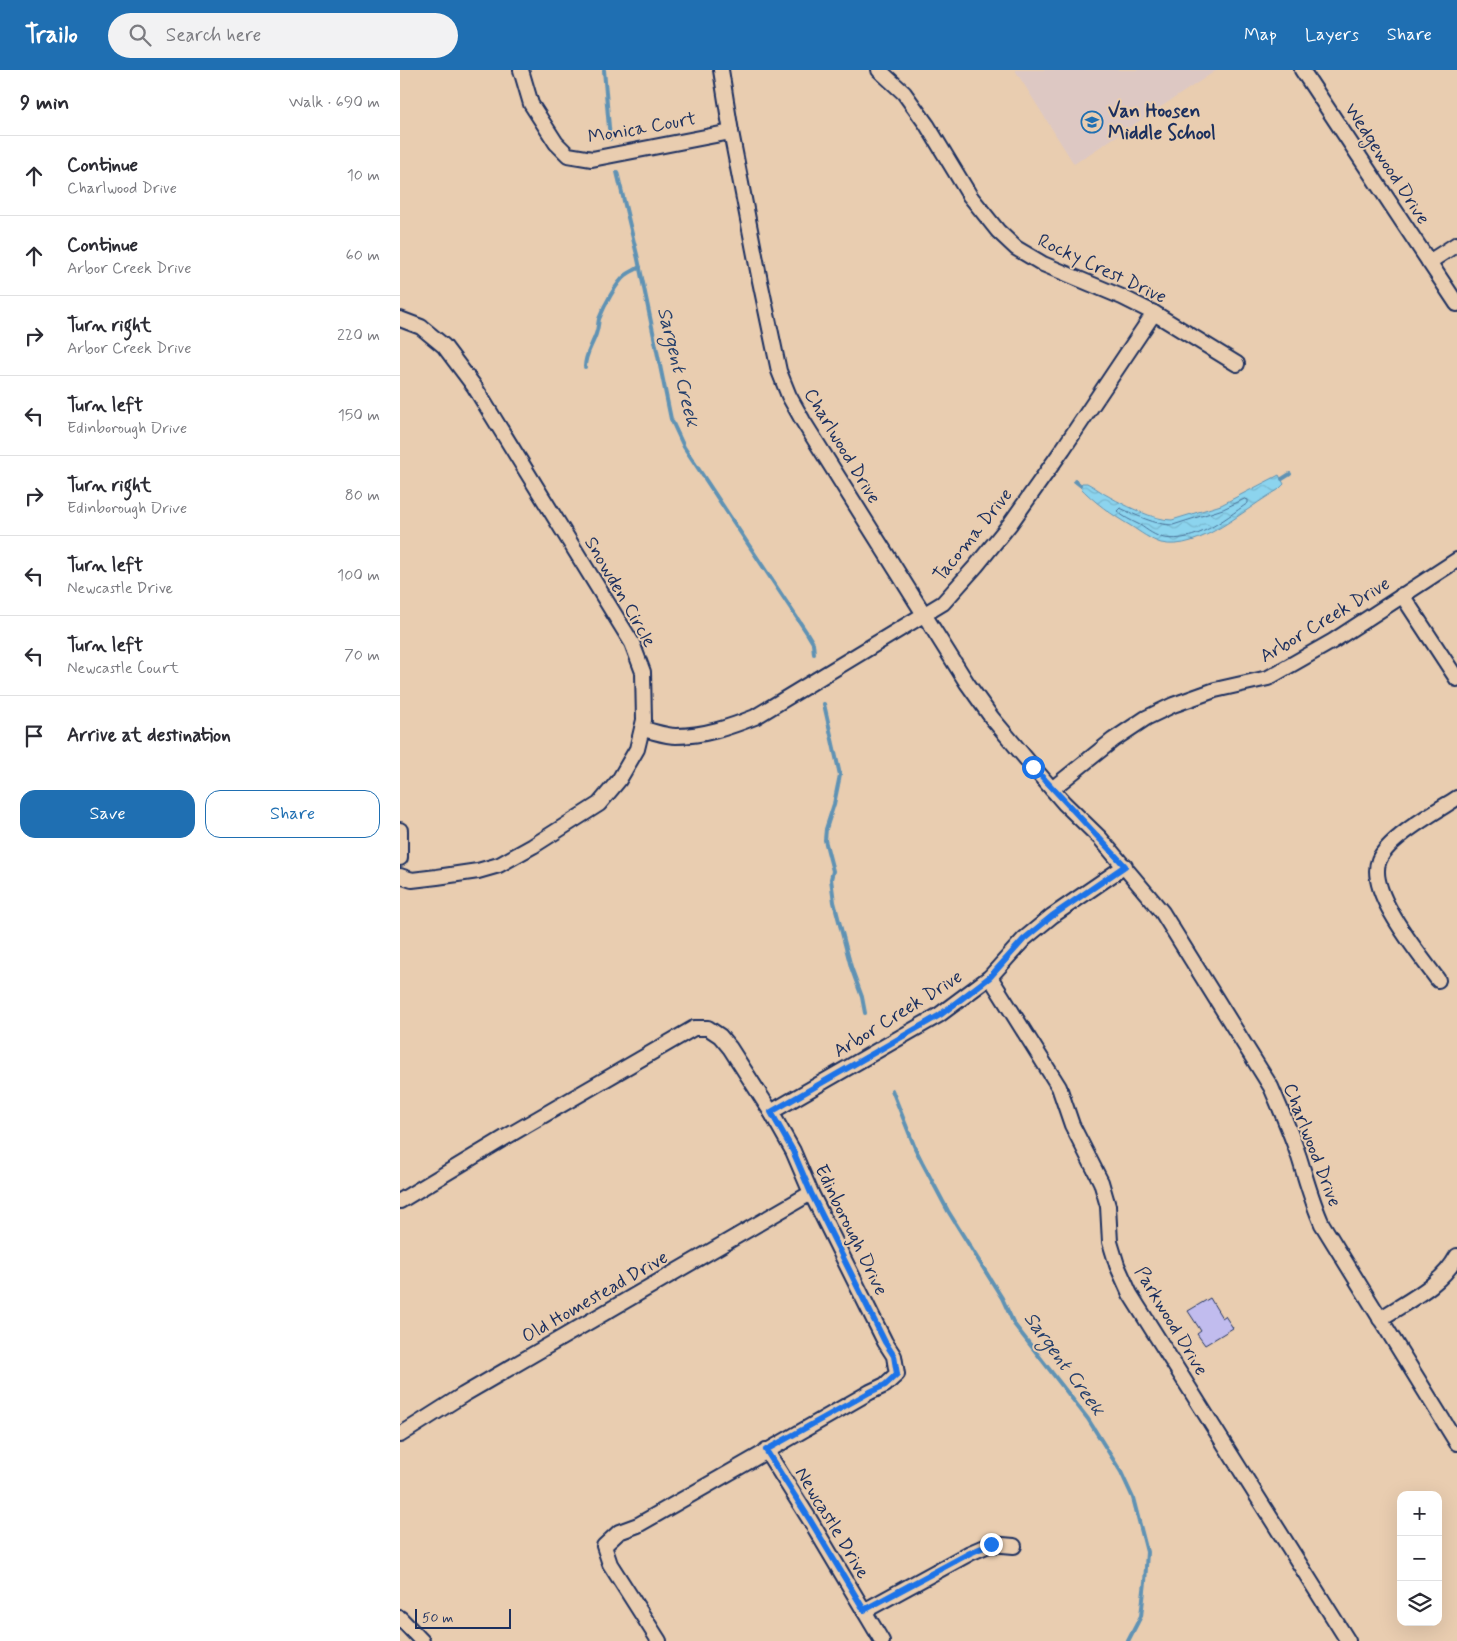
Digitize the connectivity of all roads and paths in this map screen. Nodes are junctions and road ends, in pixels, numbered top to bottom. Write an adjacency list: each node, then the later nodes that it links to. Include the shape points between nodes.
1 (521, 70): 5 (street, Monica Court, via 531,104 556,144 568,155 592,159)
2 (721, 70): 5 (street, Charlwood Drive)
3 (879, 70): 9 (street, Rocky Crest Drive, via 904,94 970,196 1016,248 1043,264)
4 (1302, 70): 7 (street, Wedgewood Drive)
5 (731, 132): 14 (street, Charlwood Drive, via 779,371 803,421)
6 (1457, 244): 7 (street)
7 (1429, 262): 8 (street, Wedgewood Drive)
8 (1457, 304)
9 (1154, 313): 11 (street, Rocky Crest Drive); 14 (street, Tacoma Drive, via 1010,524 942,603)
10 (400, 319): 16 (street, Snowden Circle, via 421,327 444,346 474,386 632,643 643,672)
11 (1237, 364)
12 (1457, 560): 13 (street, Arbor Creek Drive)
13 (1402, 596): 15 (street); 17 (street, Arbor Creek Drive, via 1268,678 1214,690 1146,718)
14 (924, 615): 16 (street, Tacoma Drive, via 755,717 728,727 675,736); 17 (street, Charlwood Drive, via 992,718)
15 (1457, 679)
16 (642, 729): 22 (street, Snowden Circle, via 637,749 619,780 599,804 566,826 485,869 412,880)
17 (1052, 789): 21 (street)
18 (1457, 798): 24 (street, via 1397,839 1378,860 1377,875 1384,901)
19 (400, 830): 20 (street)
20 (400, 858)
21 (1125, 866): 23 (street, Arbor Creek Drive, via 1024,939); 29 (street, Charlwood Drive, via 1162,912 1271,1087 1285,1117 1310,1197 1322,1224)
22 (400, 876)
23 (990, 977): 25 (street, Arbor Creek Drive, via 940,1015); 39 (street, Parkwood Drive, via 1059,1088 1072,1124 1101,1182 1108,1206 1110,1242 1130,1294)
24 (1438, 980)
25 (771, 1112): 26 (street, Edinborough Drive); 27 (street, Edinborough Drive, via 720,1036 708,1028 694,1028)
26 (811, 1193): 30 (street, Old Homestead Drive, via 463,1395); 32 (street, Edinborough Drive, via 894,1356 897,1374 885,1385)
27 (400, 1201)
28 (1457, 1256): 29 (street, via 1438,1280)
29 (1380, 1319): 31 (street, Charlwood Drive)
30 (400, 1435)
31 (1457, 1443)
32 (766, 1450): 34 (street, Newcastle Drive); 37 (street, Edinborough Drive, via 638,1525 619,1532 604,1546 610,1564)
33 (1014, 1546): 34 (street, via 991,1544)
34 (864, 1610): 38 (street, Newcastle Drive)
35 (400, 1618): 36 (street)
36 (422, 1641)
37 (659, 1641)
38 (882, 1641)
39 (1348, 1641)

